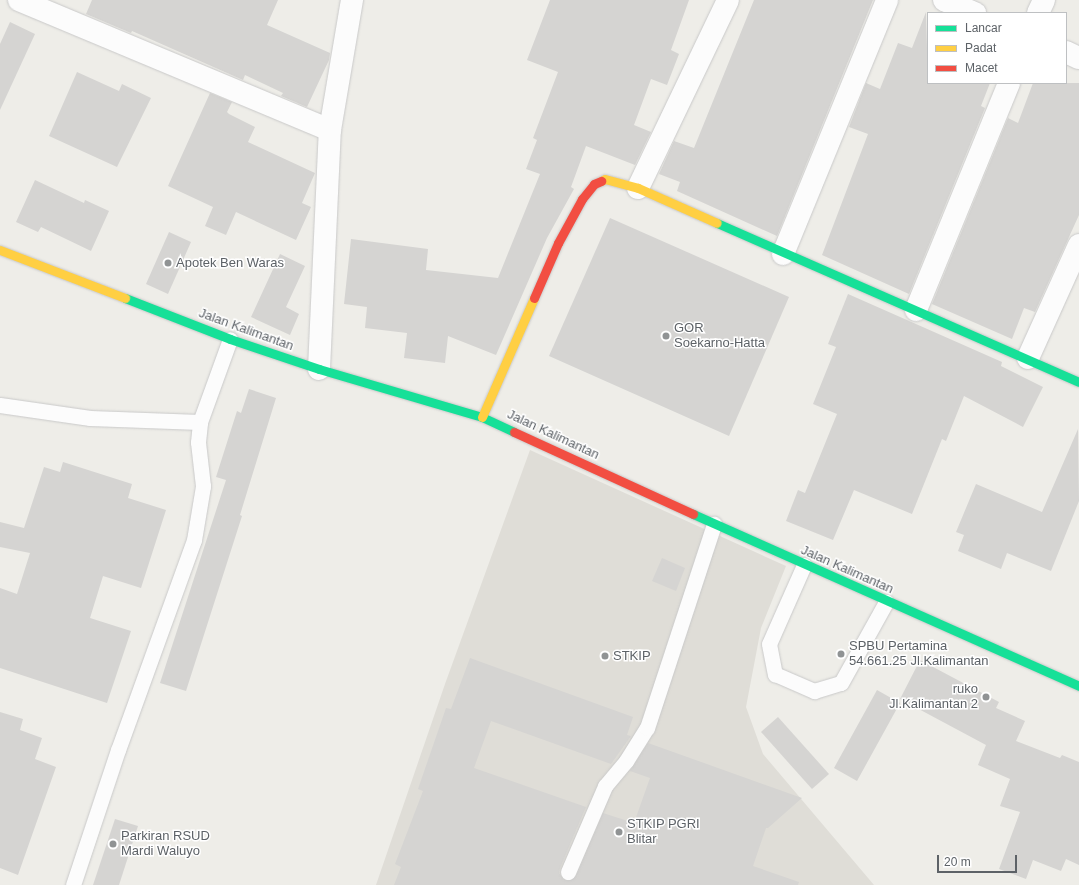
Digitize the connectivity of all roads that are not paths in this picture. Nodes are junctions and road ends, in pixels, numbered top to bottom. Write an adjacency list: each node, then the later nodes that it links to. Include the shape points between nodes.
1 (19, 0): 12 (street)
2 (352, 0): 12 (street)
3 (728, 0): 13 (street)
4 (887, 0): 16 (street)
5 (944, 0): 7 (street)
6 (1044, 0): 8 (street)
7 (973, 12)
8 (1038, 12)
9 (1067, 52): 10 (street)
10 (1079, 58)
11 (1009, 84): 17 (street)
12 (330, 130): 20 (street)
13 (638, 188): 16 (main road); 23 (main road, via 605,179 594,184 582,199 558,243)
14 (1079, 245): 19 (street)
15 (0, 250): 18 (main road, Jalan Kalimantan)
16 (783, 254): 17 (main road)
17 (916, 310): 19 (main road)
18 (230, 339): 20 (main road, Jalan Kalimantan); 24 (lane)
19 (1028, 358): 21 (main road)
20 (319, 369): 23 (main road, Jalan Kalimantan)
21 (1079, 382)
22 (0, 405): 24 (lane, via 90,418)
23 (482, 417): 25 (main road, Jalan Kalimantan)
24 (200, 422): 30 (lane, via 198,442 203,486 194,540 118,750)
25 (714, 524): 26 (main road, Jalan Kalimantan); 29 (lane, via 647,728 626,761 605,786)
26 (804, 565): 27 (main road, Jalan Kalimantan); 27 (lane, via 769,644 775,674 794,683 814,691 841,683)
27 (886, 602): 28 (main road, Jalan Kalimantan)
28 (1079, 686)
29 (568, 872)
30 (74, 885)

